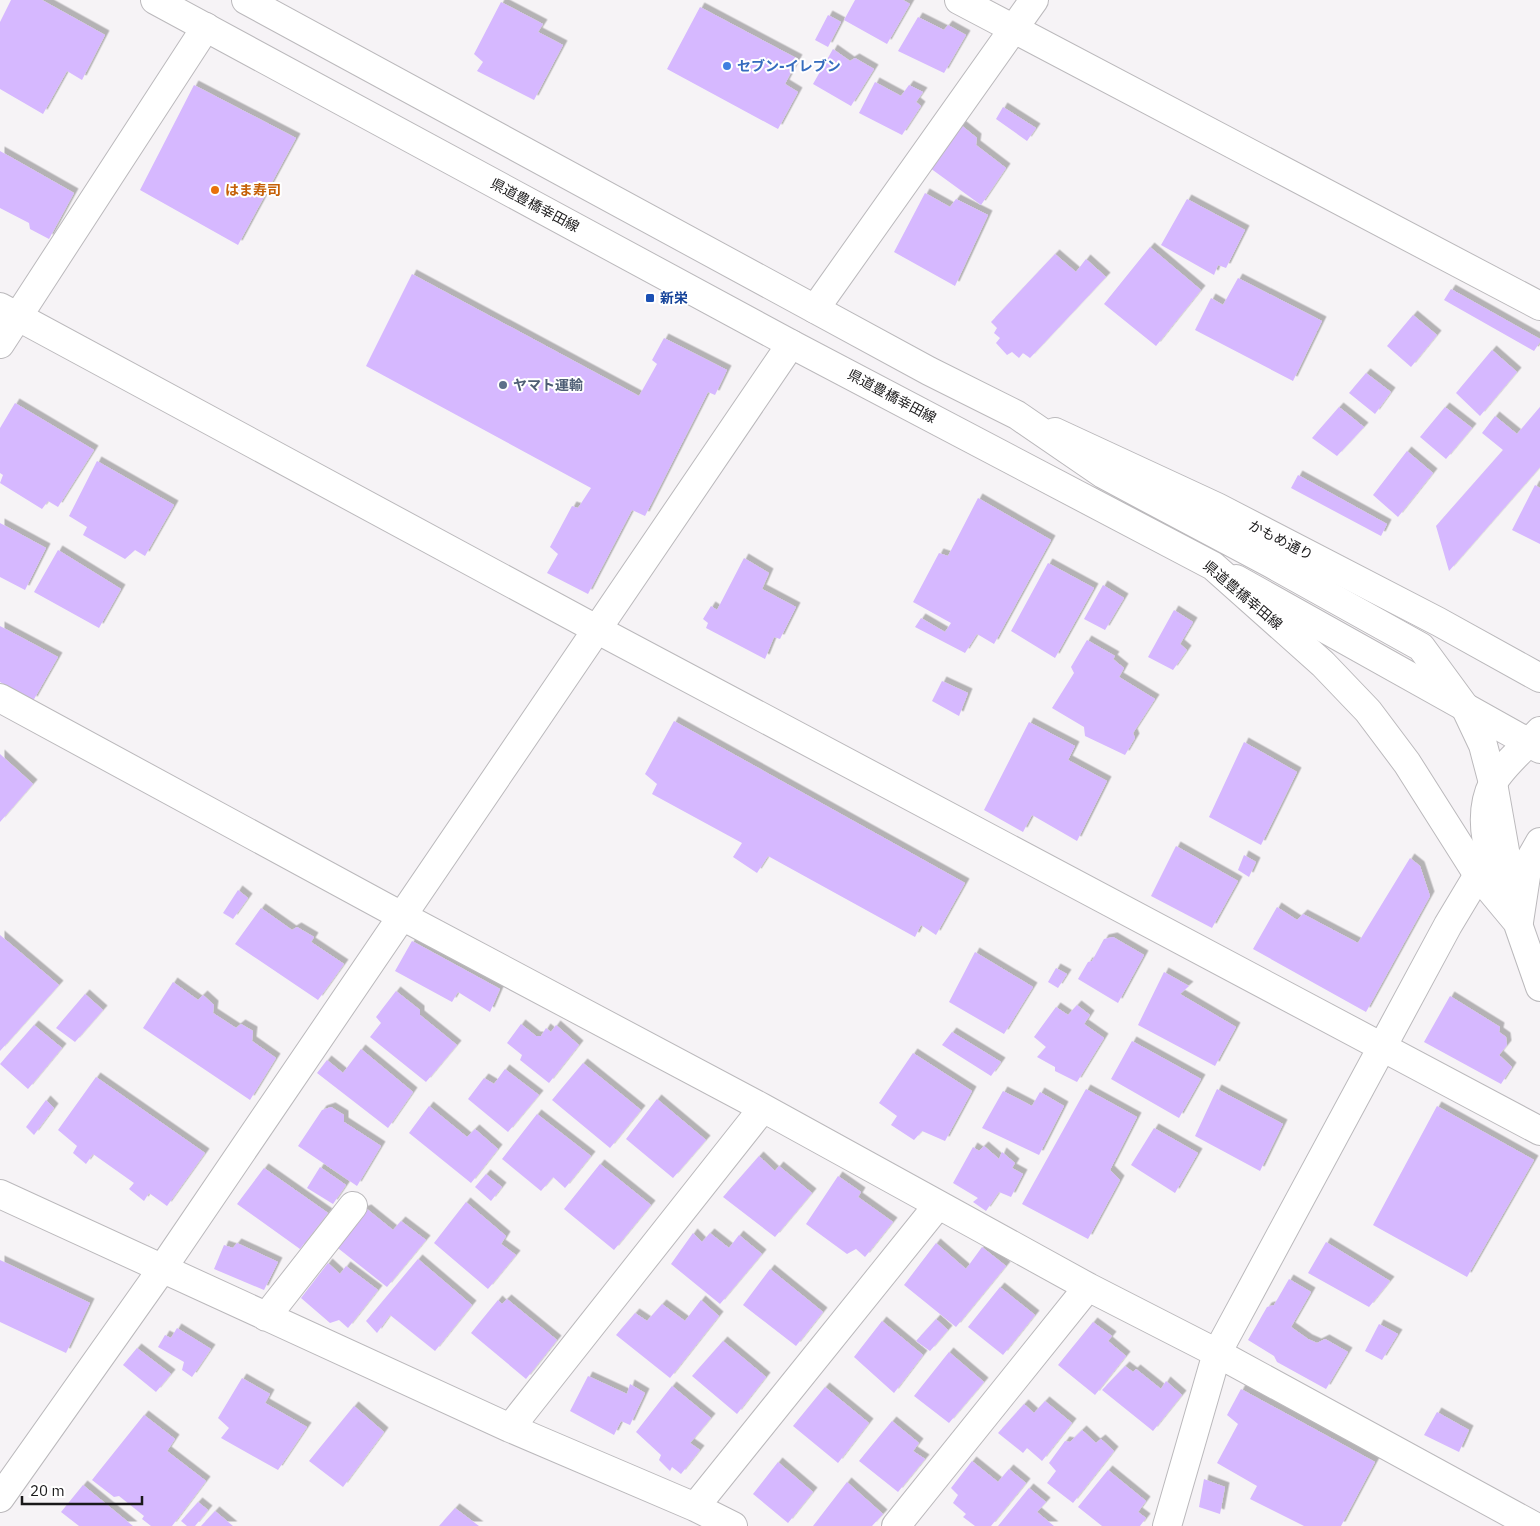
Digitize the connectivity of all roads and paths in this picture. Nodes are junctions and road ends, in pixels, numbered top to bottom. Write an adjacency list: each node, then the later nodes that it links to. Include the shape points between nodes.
1 (155, 0): 5 (street, 県道豊橋幸田線)
2 (246, 0): 8 (street, 県道豊橋幸田線)
3 (959, 0): 6 (street)
4 (1034, 0): 6 (street)
5 (206, 27): 9 (street); 11 (street, 県道豊橋幸田線)
6 (1015, 30): 7 (street); 8 (street)
7 (1540, 306)
8 (815, 309): 12 (street, 県道豊橋幸田線)
9 (9, 312): 10 (street); 14 (street)
10 (0, 344)
11 (792, 344): 13 (street, 県道豊橋幸田線); 14 (street)
12 (1017, 414): 15 (street, かもめ通り, via 1217,507); 17 (street, 県道豊橋幸田線, via 1103,474 1421,647)
13 (1213, 566): 17 (street); 21 (street, 県道豊橋幸田線, via 1323,664 1368,711 1407,763)
14 (598, 630): 22 (street); 25 (street)
15 (1540, 678)
16 (4, 706): 22 (street)
17 (1465, 707): 18 (street); 19 (street, 県道豊橋幸田線, via 1483,745)
18 (1536, 741): 19 (street)
19 (1493, 783): 23 (street, 県道豊橋幸田線)
20 (1540, 842): 23 (street, via 1528,863)
21 (1478, 875): 23 (street, 県道豊橋幸田線); 25 (street)
22 (403, 916): 26 (street); 31 (street)
23 (1518, 924): 24 (street, 県道豊橋幸田線)
24 (1540, 987)
25 (1382, 1047): 27 (street); 34 (street)
26 (763, 1108): 29 (street); 35 (street)
27 (1540, 1131)
28 (0, 1194): 31 (street)
29 (938, 1205): 32 (street); 37 (street)
30 (353, 1206): 33 (street)
31 (162, 1269): 33 (street); 36 (street)
32 (1088, 1287): 34 (street); 39 (street)
33 (266, 1317): 35 (street)
34 (1216, 1353): 40 (street); 41 (street)
35 (510, 1428): 37 (street)
36 (0, 1498)
37 (695, 1507): 38 (street)
38 (733, 1526)
39 (896, 1526)
40 (1167, 1526)
41 (1534, 1526)

